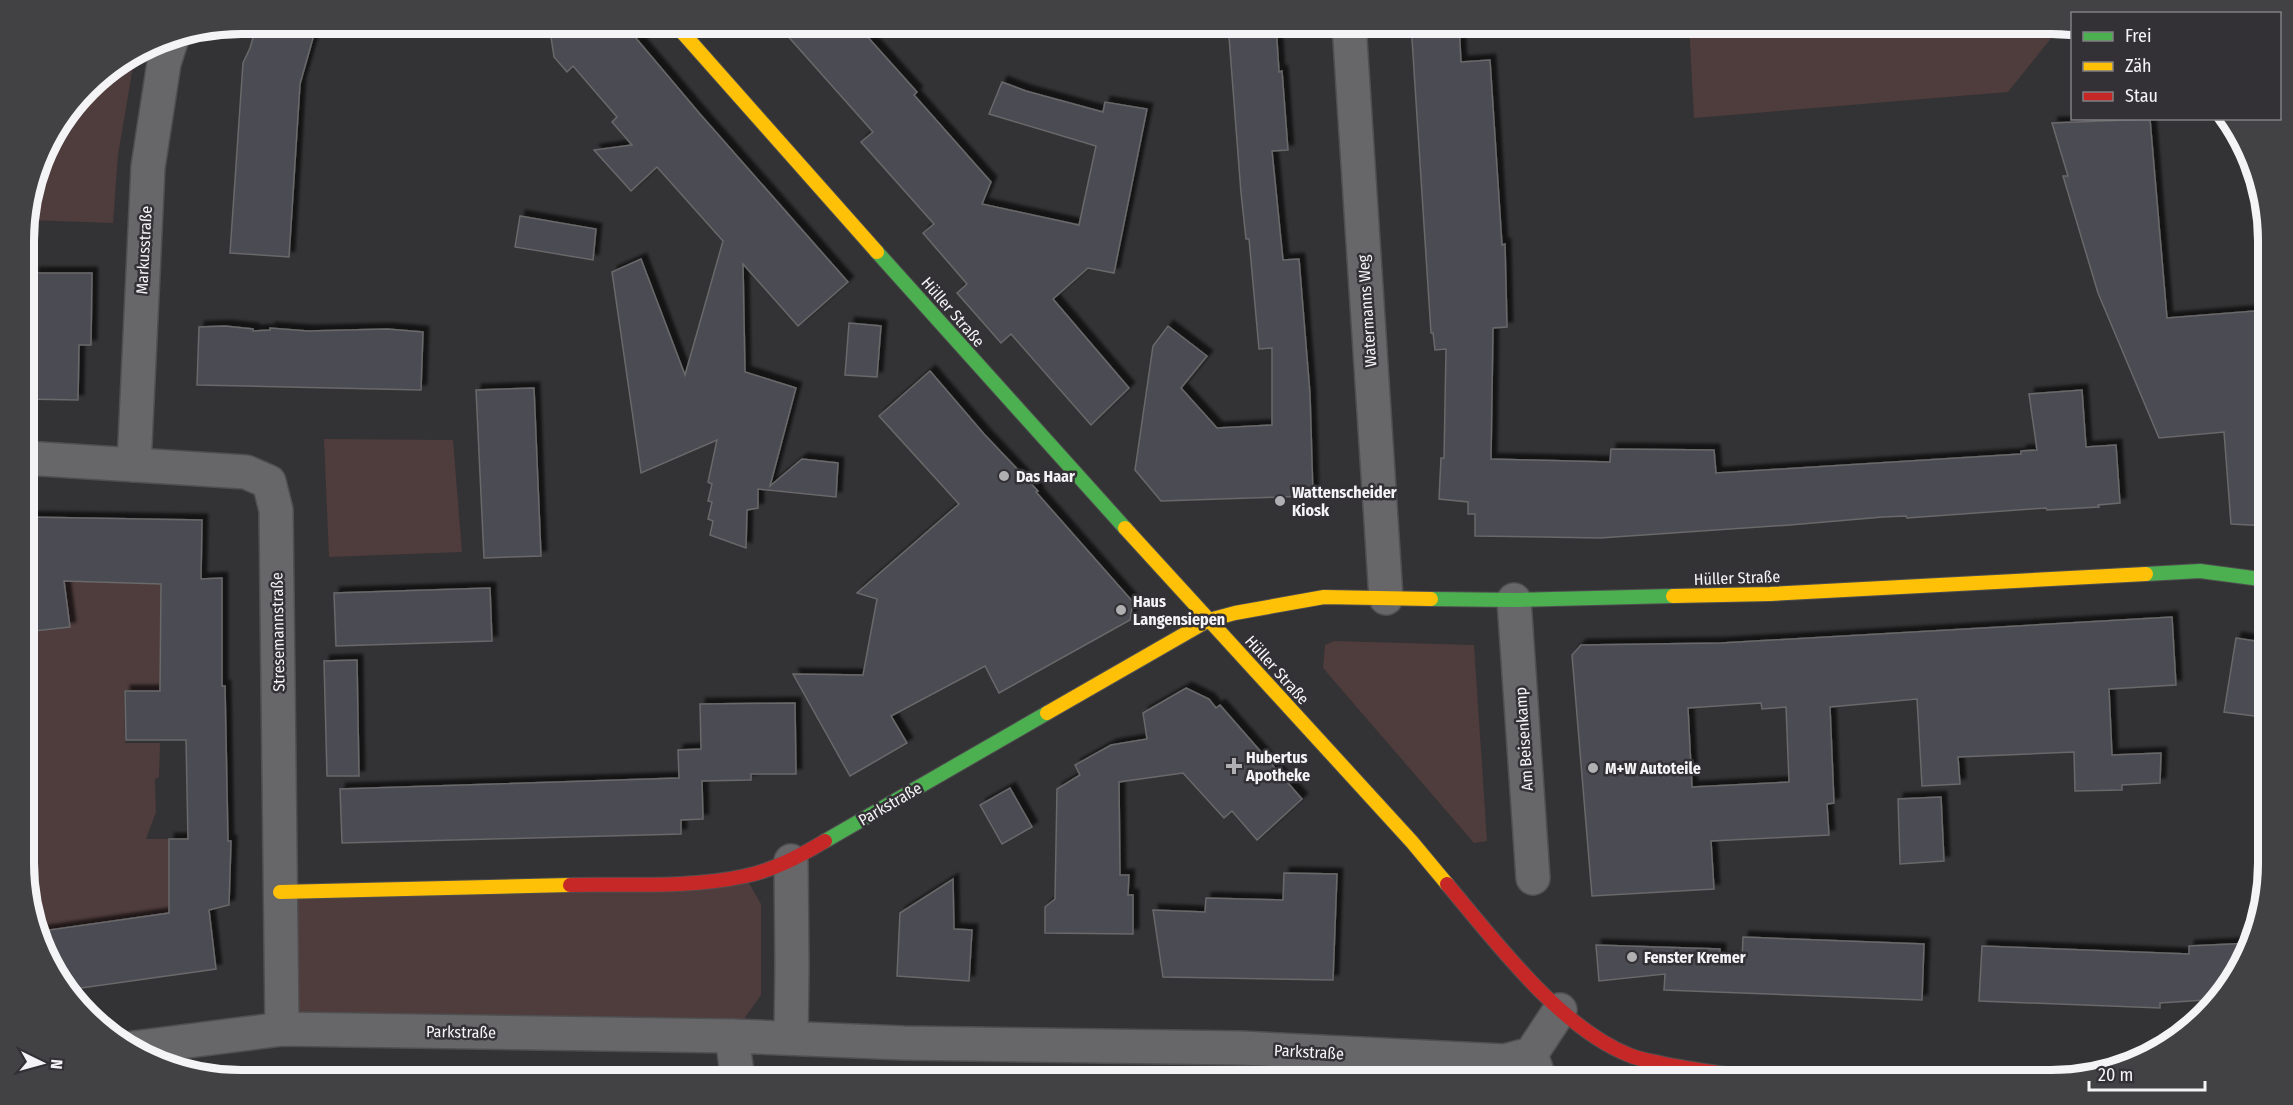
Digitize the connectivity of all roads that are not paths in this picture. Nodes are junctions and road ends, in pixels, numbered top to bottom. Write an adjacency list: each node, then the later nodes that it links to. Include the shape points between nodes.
1 (684, 34): 9 (street, Hüller Straße)
2 (1350, 34): 7 (street, Watermanns Weg)
3 (169, 47): 5 (street, Markusstraße, via 148,167)
4 (35, 459): 5 (street, Stresemannstraße)
5 (134, 465): 12 (street, Stresemannstraße, via 246,472 269,482 276,510)
6 (2258, 579): 8 (street, Hüller Straße, via 2200,571 1770,594)
7 (1386, 598): 8 (street, Hüller Straße); 9 (street, Hüller Straße, via 1324,597)
8 (1514, 600): 11 (street, Am Beisenkamp)
9 (1209, 620): 10 (street, Parkstraße); 13 (street, Hüller Straße)
10 (791, 861): 12 (street, Parkstraße, via 746,876 691,882); 16 (street)
11 (1533, 878)
12 (280, 892): 14 (street, Stresemannstraße)
13 (1560, 1010): 18 (street, Parkstraße); 20 (street, via 1595,1038 1630,1056)
14 (282, 1029): 15 (street, Parkstraße); 17 (street, Parkstraße)
15 (732, 1036): 16 (street, Parkstraße); 19 (street)
16 (791, 1038): 18 (street, Parkstraße, via 1242,1048 1505,1061)
17 (145, 1046)
18 (1535, 1067)
19 (737, 1070)
20 (1691, 1070)

